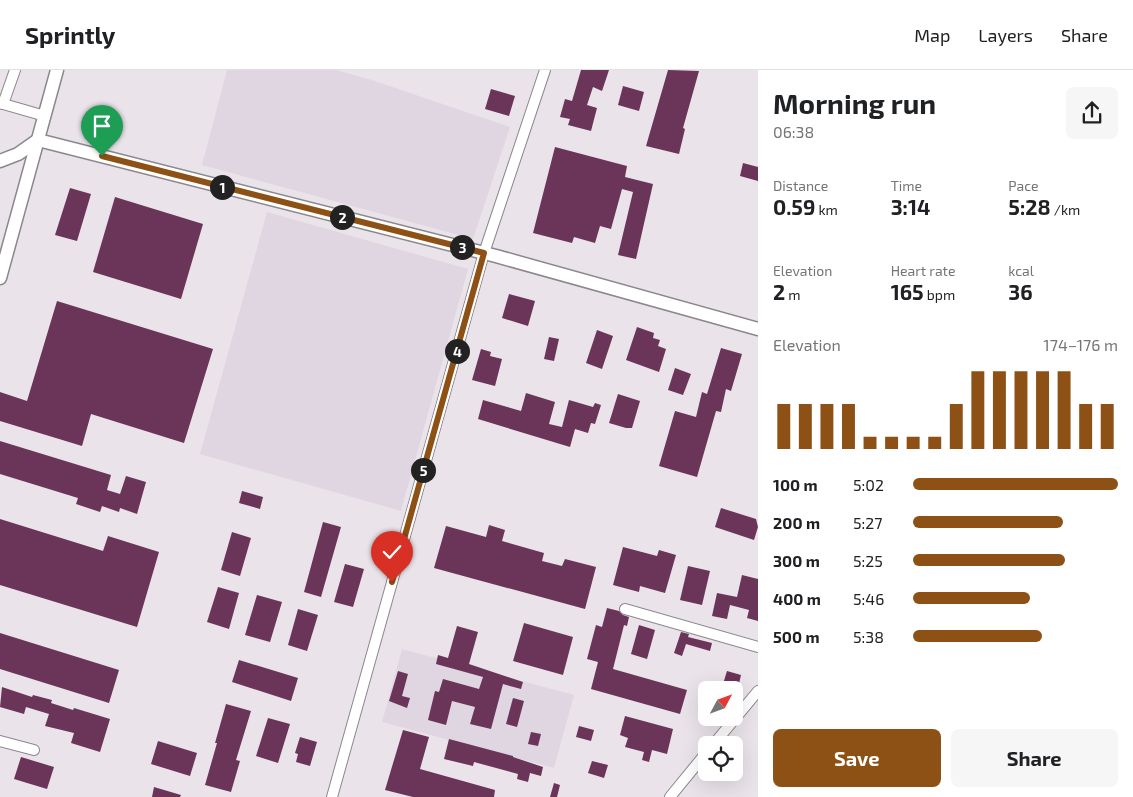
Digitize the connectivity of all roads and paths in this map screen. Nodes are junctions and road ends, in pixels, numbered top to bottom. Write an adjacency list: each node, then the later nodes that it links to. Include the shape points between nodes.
1 (15, 70): 4 (street)
2 (57, 70): 5 (main road)
3 (545, 70): 8 (street)
4 (1, 104): 5 (street)
5 (44, 116): 6 (main road)
6 (38, 140): 7 (main road, via 18,154); 8 (main road); 9 (main road)
7 (0, 161)
8 (484, 253): 10 (main road); 18 (street)
9 (0, 278)
10 (758, 329)
11 (625, 609): 12 (street)
12 (758, 647)
13 (758, 691): 14 (street)
14 (720, 736)
15 (0, 741): 16 (street)
16 (34, 750)
17 (698, 763): 19 (street)
18 (332, 797)
19 (670, 797)

